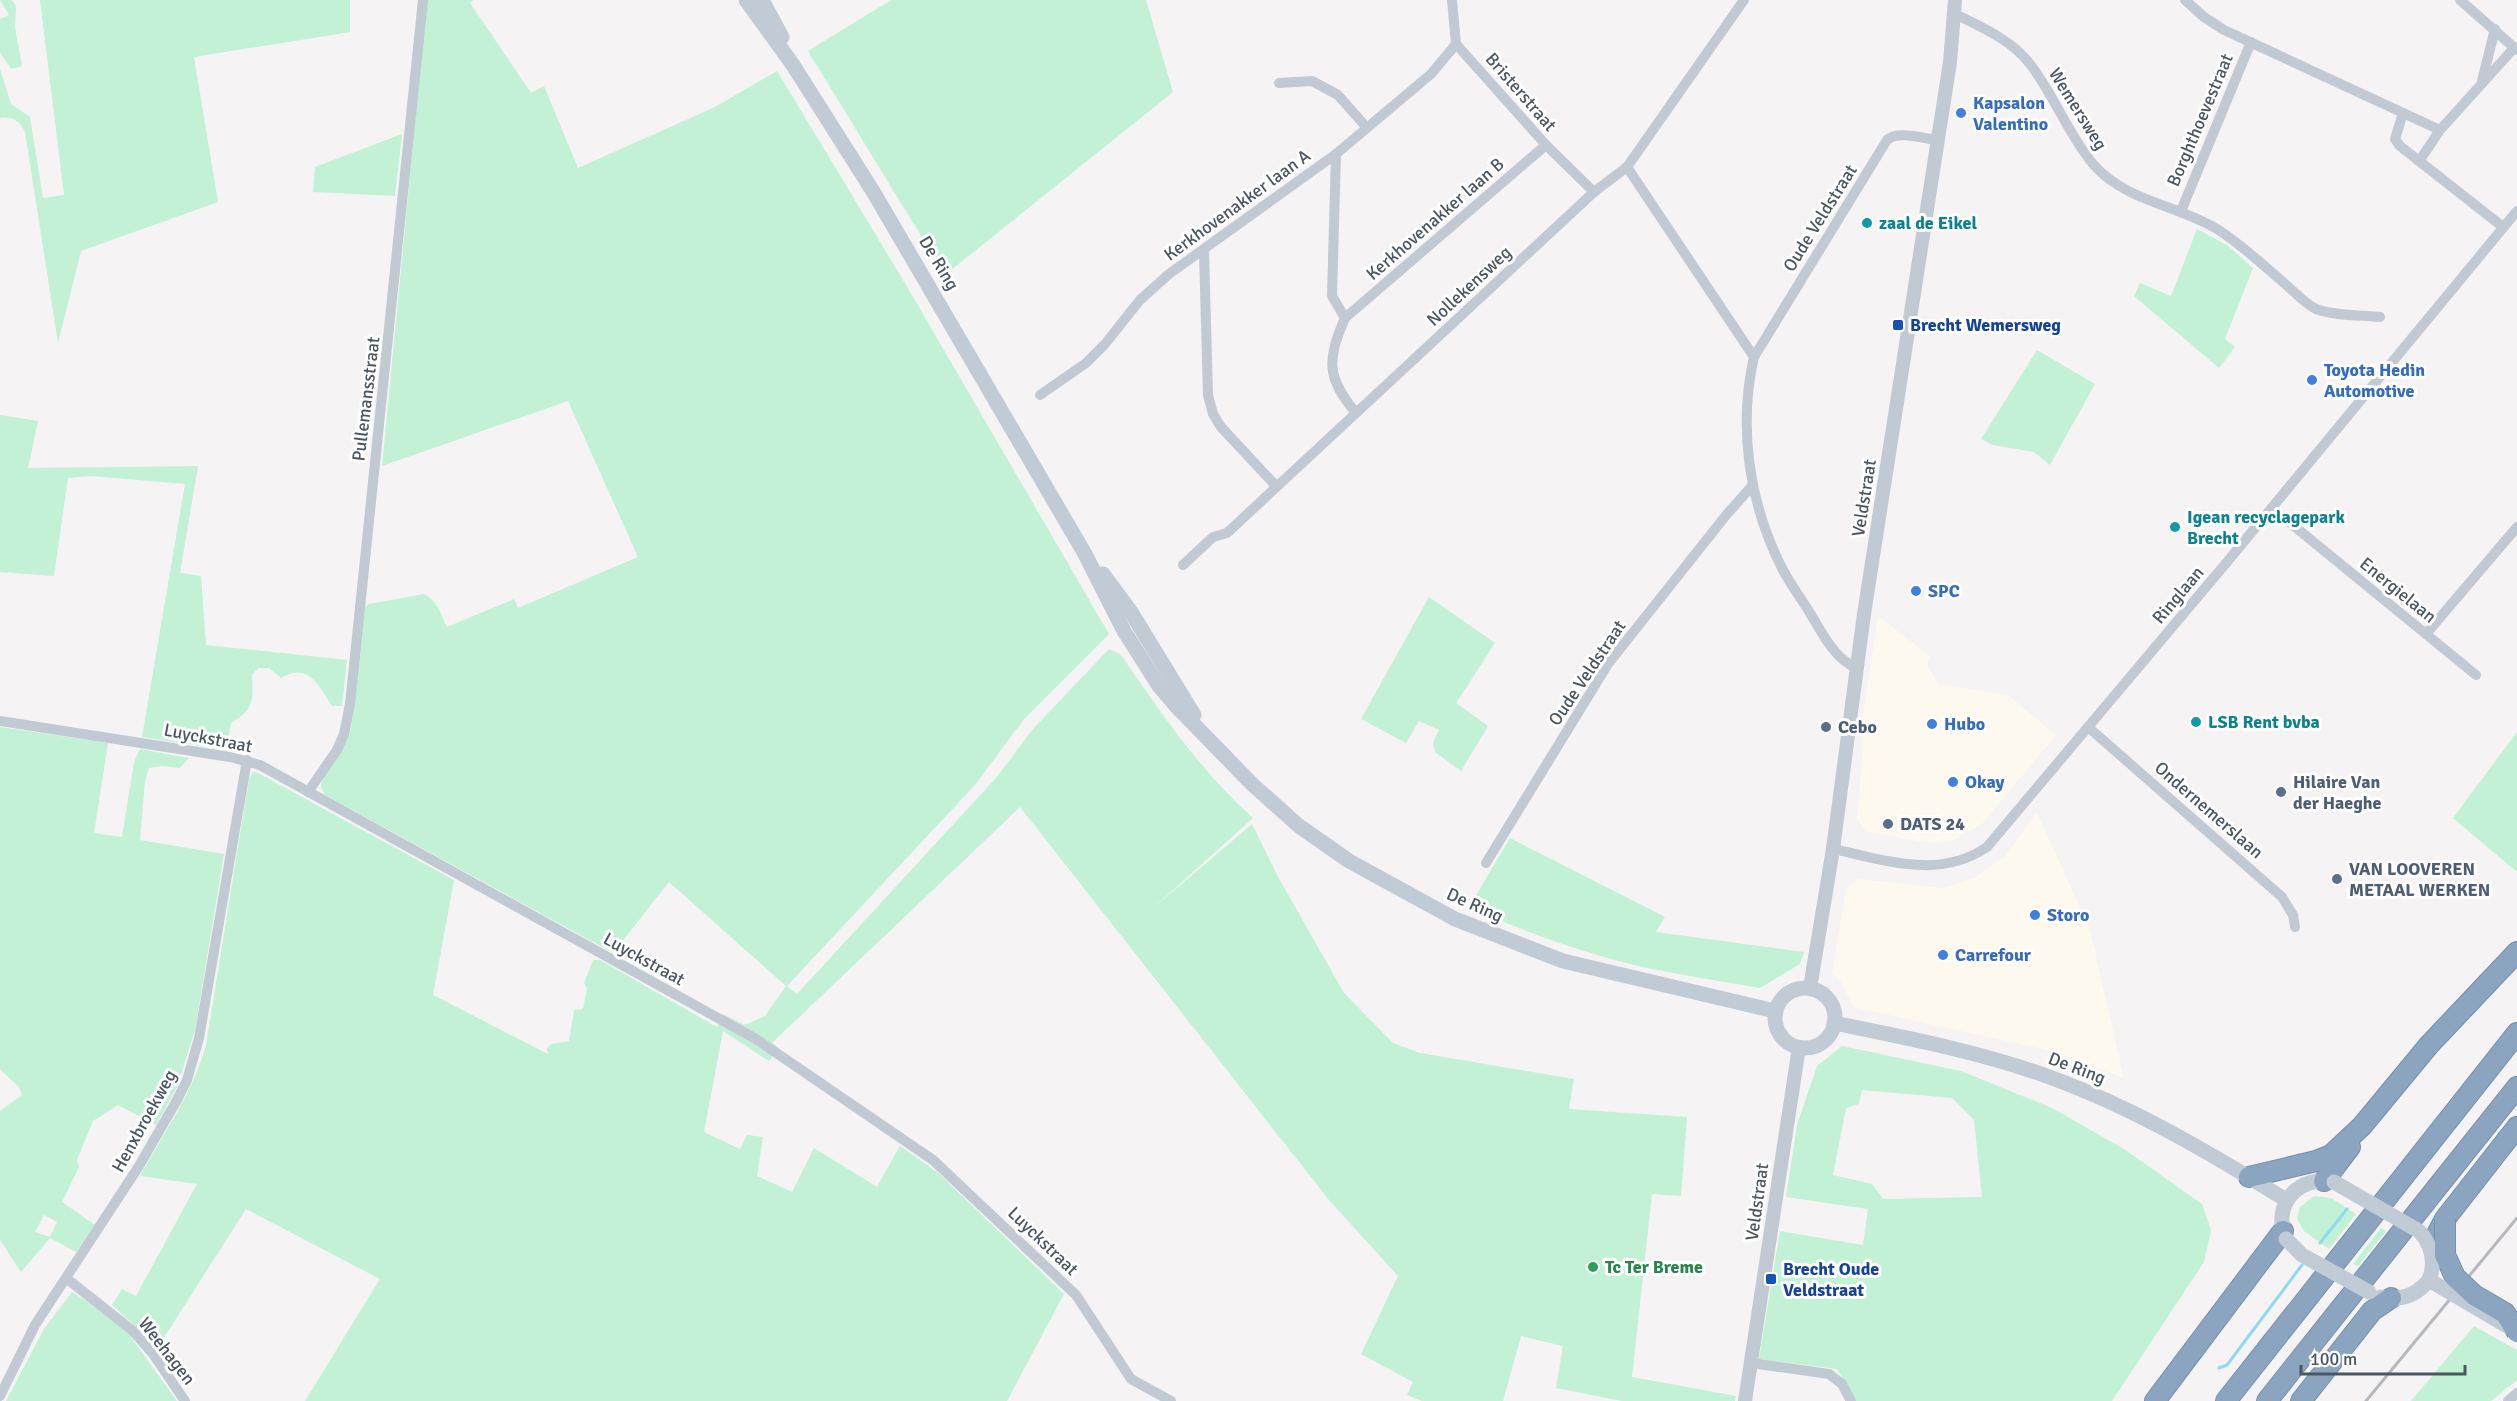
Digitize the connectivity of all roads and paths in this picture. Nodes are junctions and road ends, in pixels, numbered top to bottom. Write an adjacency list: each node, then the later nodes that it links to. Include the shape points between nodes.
1 (423, 0): 46 (street, Pullemansstraat, via 350,704 337,750)
2 (746, 0): 14 (main road, De Ring)
3 (762, 0): 14 (main road)
4 (1452, 0): 12 (street)
5 (1744, 0): 24 (street, Nollekensweg)
6 (1955, 0): 9 (street, Veldstraat)
7 (2185, 0): 11 (street, Borghthoevestraat, via 2204,17)
8 (2460, 0): 10 (street)
9 (1954, 14): 20 (street, Veldstraat); 26 (street, Wemersweg, via 1987,30 2030,63 2092,163 2107,177 2160,206)
10 (2495, 29): 13 (street); 15 (street)
11 (2251, 42): 17 (street, Borghthoevestraat); 26 (street, Borghthoevestraat)
12 (1456, 44): 18 (street, Kerkhovenakker laan A, via 1431,74); 21 (street, Bristerstraat)
13 (2516, 49): 15 (street)
14 (793, 65): 52 (main road, De Ring, via 880,202 1159,686 1253,785 1299,826 1349,861 1455,919 1563,961)
15 (2482, 82): 19 (street)
16 (1279, 83): 18 (street, via 1312,81 1338,95)
17 (2403, 113): 19 (street, Borghthoevestraat); 23 (street, via 2394,139)
18 (1367, 128): 22 (street, Kerkhovenakker laan A)
19 (2440, 130): 23 (street)
20 (1938, 140): 32 (street, Oude Veldstraat, via 1900,136 1887,140); 41 (street, Veldstraat)
21 (1546, 145): 25 (street, Bristerstraat); 31 (street, Kerkhovenakker laan B)
22 (1336, 154): 29 (street, Kerkhovenakker laan A); 31 (street, via 1332,296)
23 (2420, 160): 28 (street)
24 (1627, 166): 25 (street, Nollekensweg); 32 (street)
25 (1594, 192): 34 (street, Nollekensweg)
26 (2181, 211): 30 (street, Wemersweg, via 2242,248 2317,309)
27 (2517, 211): 28 (street, Ringlaan)
28 (2503, 227): 37 (street, Ringlaan)
29 (1204, 252): 33 (street, Kerkhovenakker laan A, via 1169,274 1140,300 1086,363); 36 (street, via 1208,395 1213,414)
30 (2380, 317)
31 (1345, 318): 34 (street, via 1331,362 1341,395)
32 (1754, 357): 35 (street, Oude Veldstraat, via 1746,405)
33 (1040, 395)
34 (1356, 413): 36 (street, Nollekensweg)
35 (1753, 484): 41 (street, Oude Veldstraat, via 1781,567 1839,658); 48 (street, Oude Veldstraat, via 1608,664)
36 (1276, 486): 39 (street, Nollekensweg, via 1227,533 1213,537)
37 (2272, 508): 40 (street, Energielaan); 44 (street, Ringlaan)
38 (2517, 526): 40 (street)
39 (1183, 565)
40 (2426, 634): 42 (street, Energielaan)
41 (1856, 668): 47 (street, Veldstraat)
42 (2476, 675)
43 (0, 721): 45 (street, Luyckstraat)
44 (2088, 727): 47 (street, Ringlaan, via 1987,847 1972,857 1932,867); 49 (street, Ondernemerslaan, via 2282,897)
45 (247, 760): 46 (street, Luyckstraat); 65 (street, Henxbroekweg, via 200,1038 190,1071 139,1166)
46 (308, 792): 72 (street, Luyckstraat, via 756,1039 933,1160 1076,1295 1131,1379)
47 (1833, 849): 51 (street, Veldstraat)
48 (1486, 863)
49 (2295, 927)
50 (2517, 952): 57 (highway, via 2429,1045)
51 (1810, 988): 52 (main road, via 1791,991); 53 (main road, via 1826,996)
52 (1775, 1011): 55 (main road, via 1778,1032)
53 (1834, 1023): 55 (main road, via 1819,1044); 59 (main road, De Ring, via 2051,1077 2148,1120)
54 (2517, 1033): 76 (highway)
55 (1799, 1047): 68 (street, Veldstraat)
56 (2517, 1087): 77 (highway)
57 (2362, 1126): 59 (highway, via 2324,1158); 60 (highway)
58 (2517, 1127): 62 (highway)
59 (2249, 1177): 61 (main road, De Ring)
60 (2329, 1182): 61 (main road, via 2305,1183); 64 (main road, bridge, via 2419,1231 2429,1243)
61 (2286, 1200): 63 (main road, via 2282,1212)
62 (2445, 1219): 64 (highway, bridge, via 2437,1231); 67 (highway, bridge, via 2445,1255 2455,1277 2474,1295 2505,1313)
63 (2284, 1235): 66 (main road, bridge, via 2302,1255 2370,1292); 75 (highway)
64 (2431, 1272): 66 (main road, via 2411,1295); 67 (main road, bridge)
65 (66, 1278): 70 (street, Henxbroekweg, via 35,1325); 71 (street, Weehagen, via 133,1331)
66 (2391, 1298): 78 (highway, via 2372,1311)
67 (2517, 1332)
68 (1751, 1363): 73 (street, Veldstraat); 74 (street, via 1829,1374 1842,1384)
69 (2517, 1393): 79 (street)
70 (0, 1396)
71 (185, 1401)
72 (1171, 1401)
73 (1745, 1401)
74 (1851, 1401)
75 (2155, 1401)
76 (2226, 1401)
77 (2267, 1401)
78 (2301, 1401)
79 (2508, 1401)

